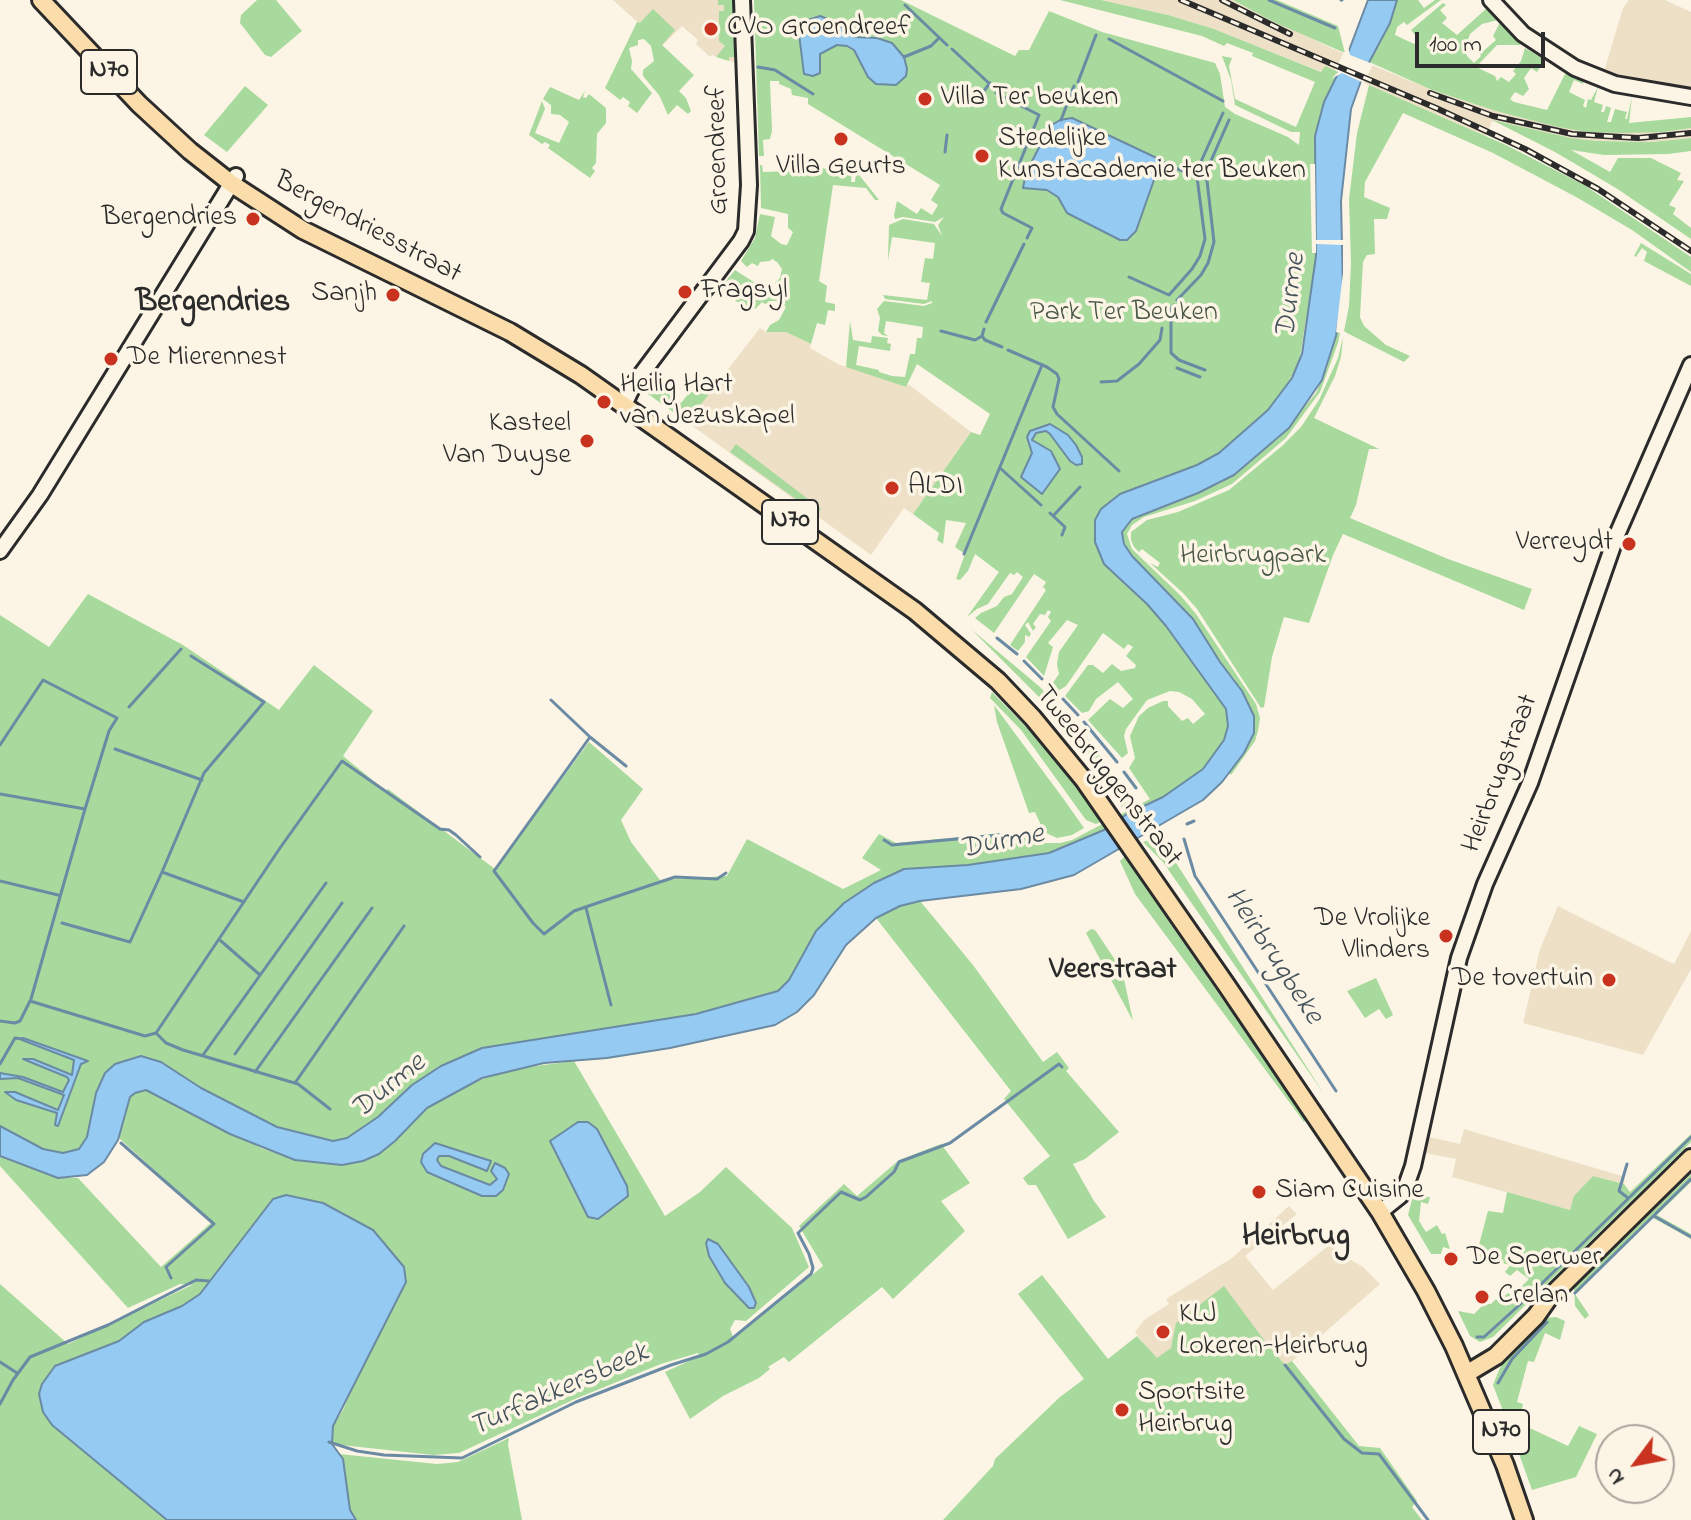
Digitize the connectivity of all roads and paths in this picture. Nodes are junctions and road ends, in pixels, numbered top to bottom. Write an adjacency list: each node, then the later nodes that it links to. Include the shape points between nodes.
1 (41, 0): 6 (main road, Bergendriesstraat / N70, via 139,104 190,151)
2 (742, 0): 8 (street, Groendreef, via 746,231)
3 (1491, 0): 5 (street, via 1531,40 1575,68 1615,84)
4 (58, 4): 6 (main road, Bergendriesstraat / N70)
5 (1691, 97)
6 (234, 180): 8 (main road, Bergendriesstraat / N70, via 274,213 528,342); 9 (street)
7 (1691, 365): 12 (street, Heirbrugstraat, via 1616,537 1530,783 1466,936 1413,1166 1400,1196)
8 (626, 400): 10 (main road, Tweebruggenstraat / N70, via 953,641 1031,716)
9 (0, 551)
10 (1136, 848): 12 (main road, Tweebruggenstraat / N70); 12 (main road, Tweebruggenstraat / N70, via 1323,1112)
11 (1691, 1158): 13 (main road, via 1548,1299)
12 (1384, 1209): 13 (main road, N70); 13 (main road, N70, via 1425,1269)
13 (1469, 1367): 14 (main road, N70); 15 (main road, N70, via 1513,1461)
14 (1524, 1520)
15 (1533, 1520)

